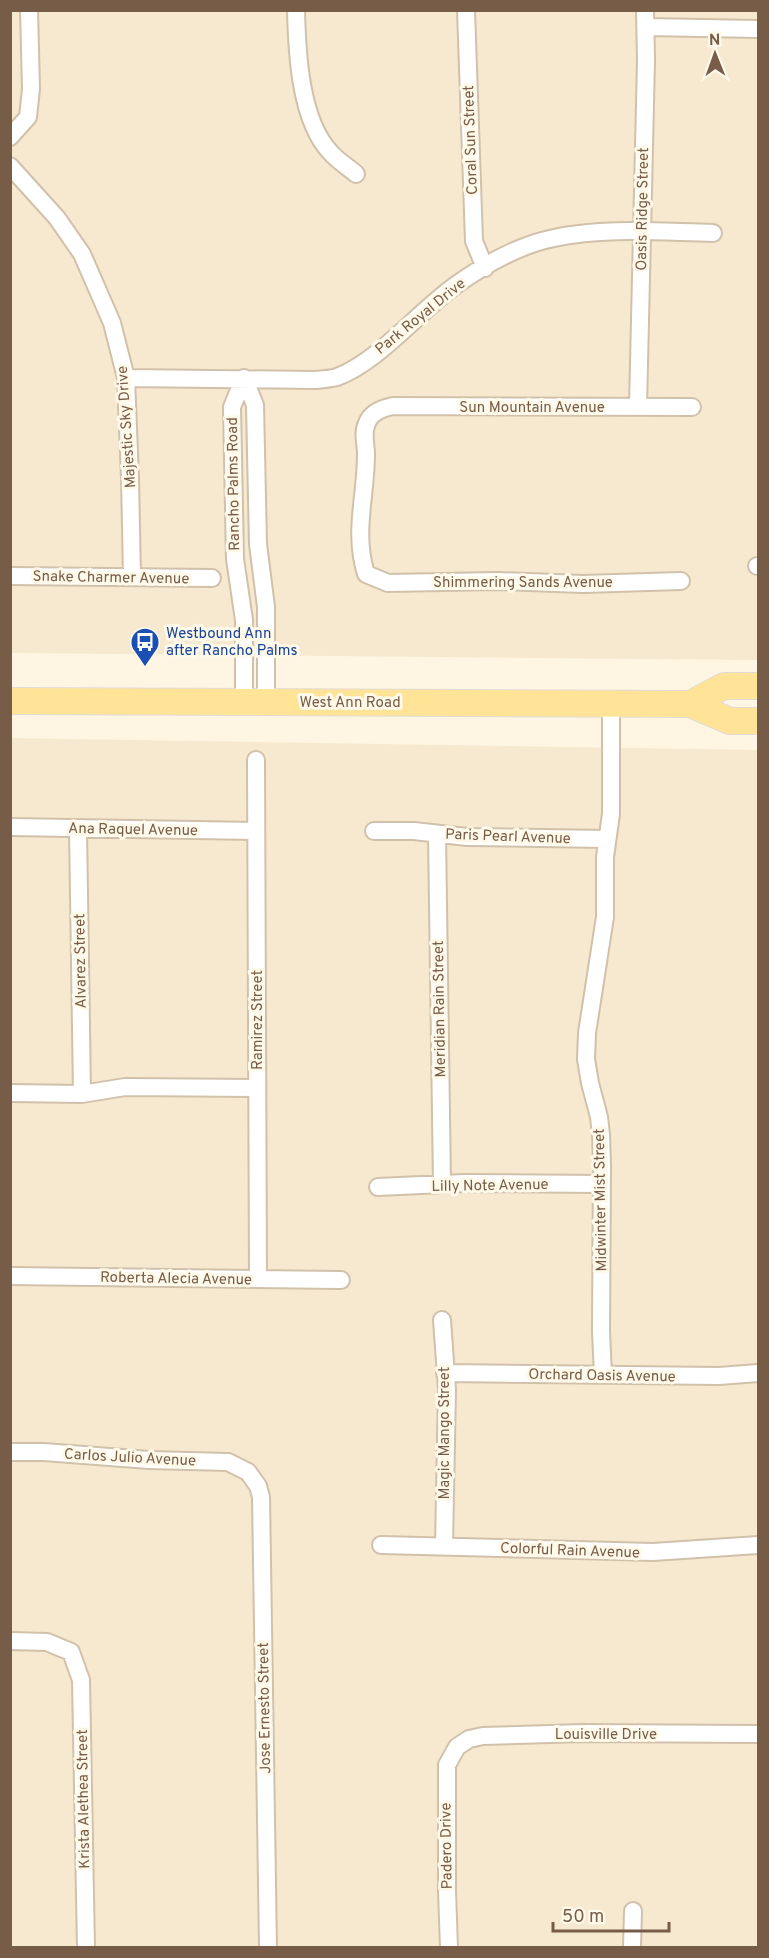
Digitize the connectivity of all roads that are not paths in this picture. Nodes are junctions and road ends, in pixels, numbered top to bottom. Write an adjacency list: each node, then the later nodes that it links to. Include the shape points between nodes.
1 (29, 10): 6 (street, via 31,89 27,117)
2 (296, 10): 8 (street, via 299,59 316,130 330,152)
3 (466, 10): 11 (street, Coral Sun Street, via 474,241)
4 (645, 19): 5 (street); 9 (street, Oasis Ridge Street)
5 (759, 29)
6 (10, 137)
7 (10, 166): 12 (street, Majestic Sky Drive, via 57,218 82,254 112,323)
8 (356, 174)
9 (642, 232): 10 (street, Park Royal Drive); 11 (street, Park Royal Drive, via 553,238 519,249); 14 (street, Oasis Ridge Street)
10 (713, 233)
11 (485, 268): 13 (street, Park Royal Drive, via 430,305 359,366 336,377)
12 (126, 378): 13 (street, Park Royal Drive); 18 (street, Majestic Sky Drive)
13 (244, 378): 23 (street, Rancho Palms Road, via 255,405 258,544 266,608); 23 (street, Rancho Palms Road, via 232,407 235,559)
14 (638, 407): 15 (street, Sun Mountain Avenue); 16 (street, Sun Mountain Avenue, via 382,408 367,422 364,435 359,538)
15 (692, 407)
16 (366, 574): 20 (street, Shimmering Sands Avenue, via 388,583)
17 (10, 576): 18 (street, Snake Charmer Avenue)
18 (132, 577): 19 (street, Snake Charmer Avenue)
19 (212, 578)
20 (681, 581)
21 (759, 686): 25 (main road, West Ann Road, via 724,686)
22 (10, 701): 23 (main road, West Ann Road)
23 (255, 702): 24 (main road, West Ann Road)
24 (611, 704): 25 (main road, West Ann Road); 33 (street, Midwinter Mist Street, via 611,814)
25 (690, 704): 26 (main road, West Ann Road, via 730,721)
26 (759, 721)
27 (256, 760): 30 (street, Ramirez Street)
28 (10, 827): 29 (street, Ana Raquel Avenue)
29 (78, 828): 30 (street, Ana Raquel Avenue); 36 (street, Alvarez Street)
30 (256, 831): 34 (street, Ramirez Street)
31 (374, 831): 32 (street, Paris Pearl Avenue)
32 (437, 834): 33 (street, Paris Pearl Avenue); 37 (street, Meridian Rain Street)
33 (607, 839): 38 (street, Midwinter Mist Street, via 605,917 586,1059 599,1117)
34 (257, 1088): 36 (street, via 126,1087); 41 (street, Ramirez Street)
35 (10, 1093): 36 (street)
36 (82, 1094)
37 (442, 1184): 38 (street, Lilly Note Avenue); 39 (street, Lilly Note Avenue)
38 (602, 1184): 46 (street, Midwinter Mist Street)
39 (378, 1187)
40 (10, 1276): 41 (street, Roberta Alecia Avenue)
41 (258, 1279): 42 (street, Roberta Alecia Avenue)
42 (341, 1280)
43 (442, 1320): 44 (street, Magic Mango Street)
44 (445, 1373): 46 (street, Orchard Oasis Avenue); 51 (street, Magic Mango Street)
45 (759, 1373): 46 (street, Orchard Oasis Avenue)
46 (603, 1375)
47 (10, 1452): 48 (street, Carlos Julio Avenue, via 228,1462)
48 (248, 1472): 57 (street, Jose Ernesto Street, via 261,1497)
49 (381, 1545): 51 (street, Colorful Rain Avenue)
50 (759, 1545): 51 (street, Colorful Rain Avenue, via 653,1552)
51 (444, 1546)
52 (10, 1641): 56 (street, Krista Alethea Street, via 47,1642 71,1652 81,1680)
53 (759, 1734): 54 (street, Louisville Drive, via 483,1736)
54 (457, 1747): 58 (street, Padero Drive, via 447,1766)
55 (633, 1911): 59 (street)
56 (86, 1947)
57 (268, 1947)
58 (449, 1947)
59 (632, 1947)

